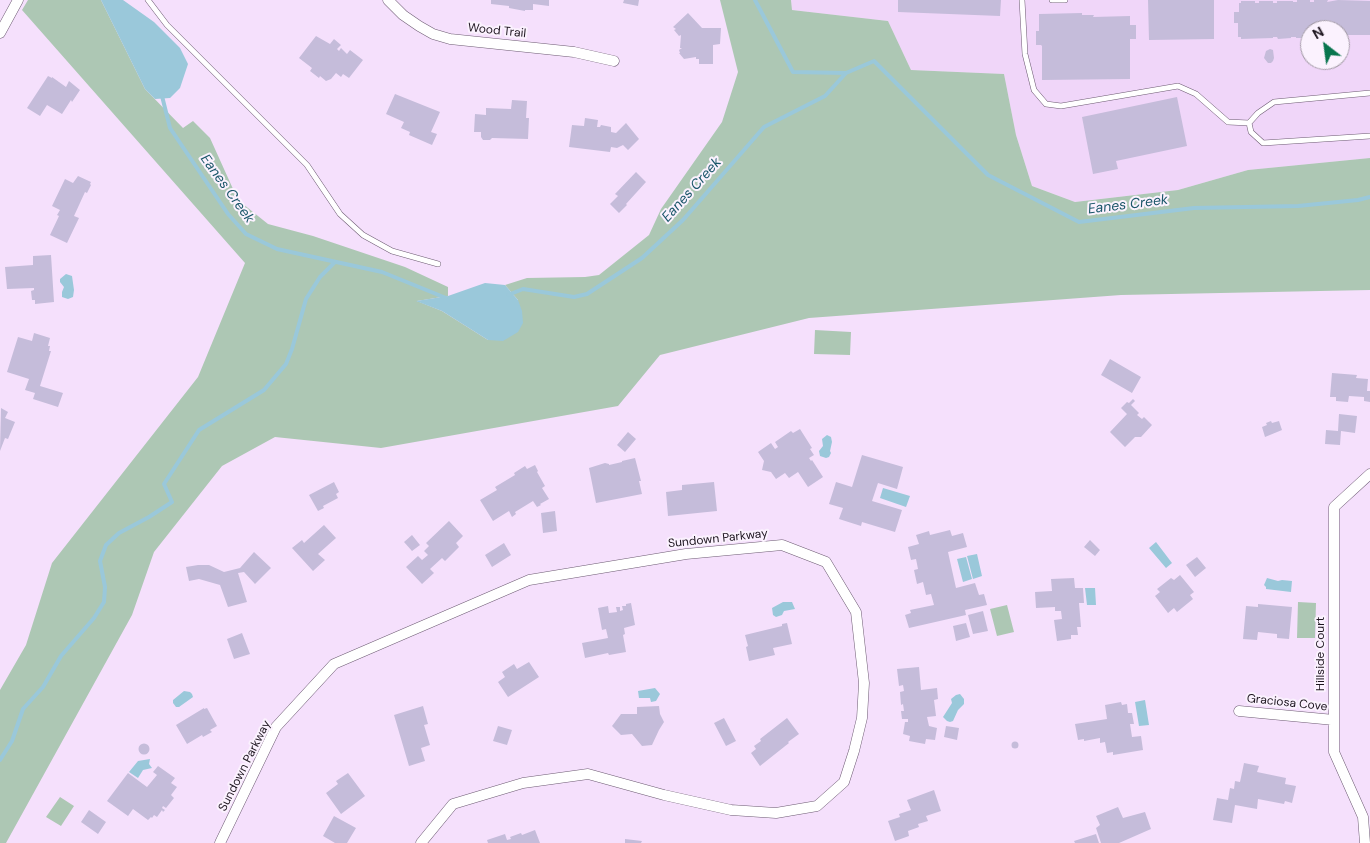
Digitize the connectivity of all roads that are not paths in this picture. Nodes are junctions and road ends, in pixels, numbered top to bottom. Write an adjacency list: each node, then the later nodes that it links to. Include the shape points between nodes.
1 (18, 0): 7 (street)
2 (148, 0): 12 (lane, via 167,26 307,165 340,214 363,235 392,251)
3 (388, 0): 8 (street, Wood Trail, via 419,26 450,39 574,52)
4 (1022, 0): 10 (lane, via 1024,54 1034,90 1046,104 1061,106 1178,86 1196,94 1228,122)
5 (1052, 0): 6 (lane)
6 (1065, 0)
7 (0, 33)
8 (614, 61)
9 (1370, 93): 10 (lane, via 1274,102)
10 (1249, 123): 11 (lane, via 1251,132 1263,143)
11 (1370, 136)
12 (438, 264)
13 (1370, 474): 15 (street, Hillside Court, via 1334,507)
14 (1239, 711): 15 (street, Graciosa Cove)
15 (1334, 720): 18 (street, Hillside Court, via 1334,752 1363,817)
16 (220, 843): 17 (street, Sundown Parkway, via 276,727 334,664 529,580 686,554 782,545 826,562 856,612 864,683 862,718 844,782 817,806 776,812 731,810 588,774 523,783 453,804)
17 (421, 843)
18 (1365, 843)

